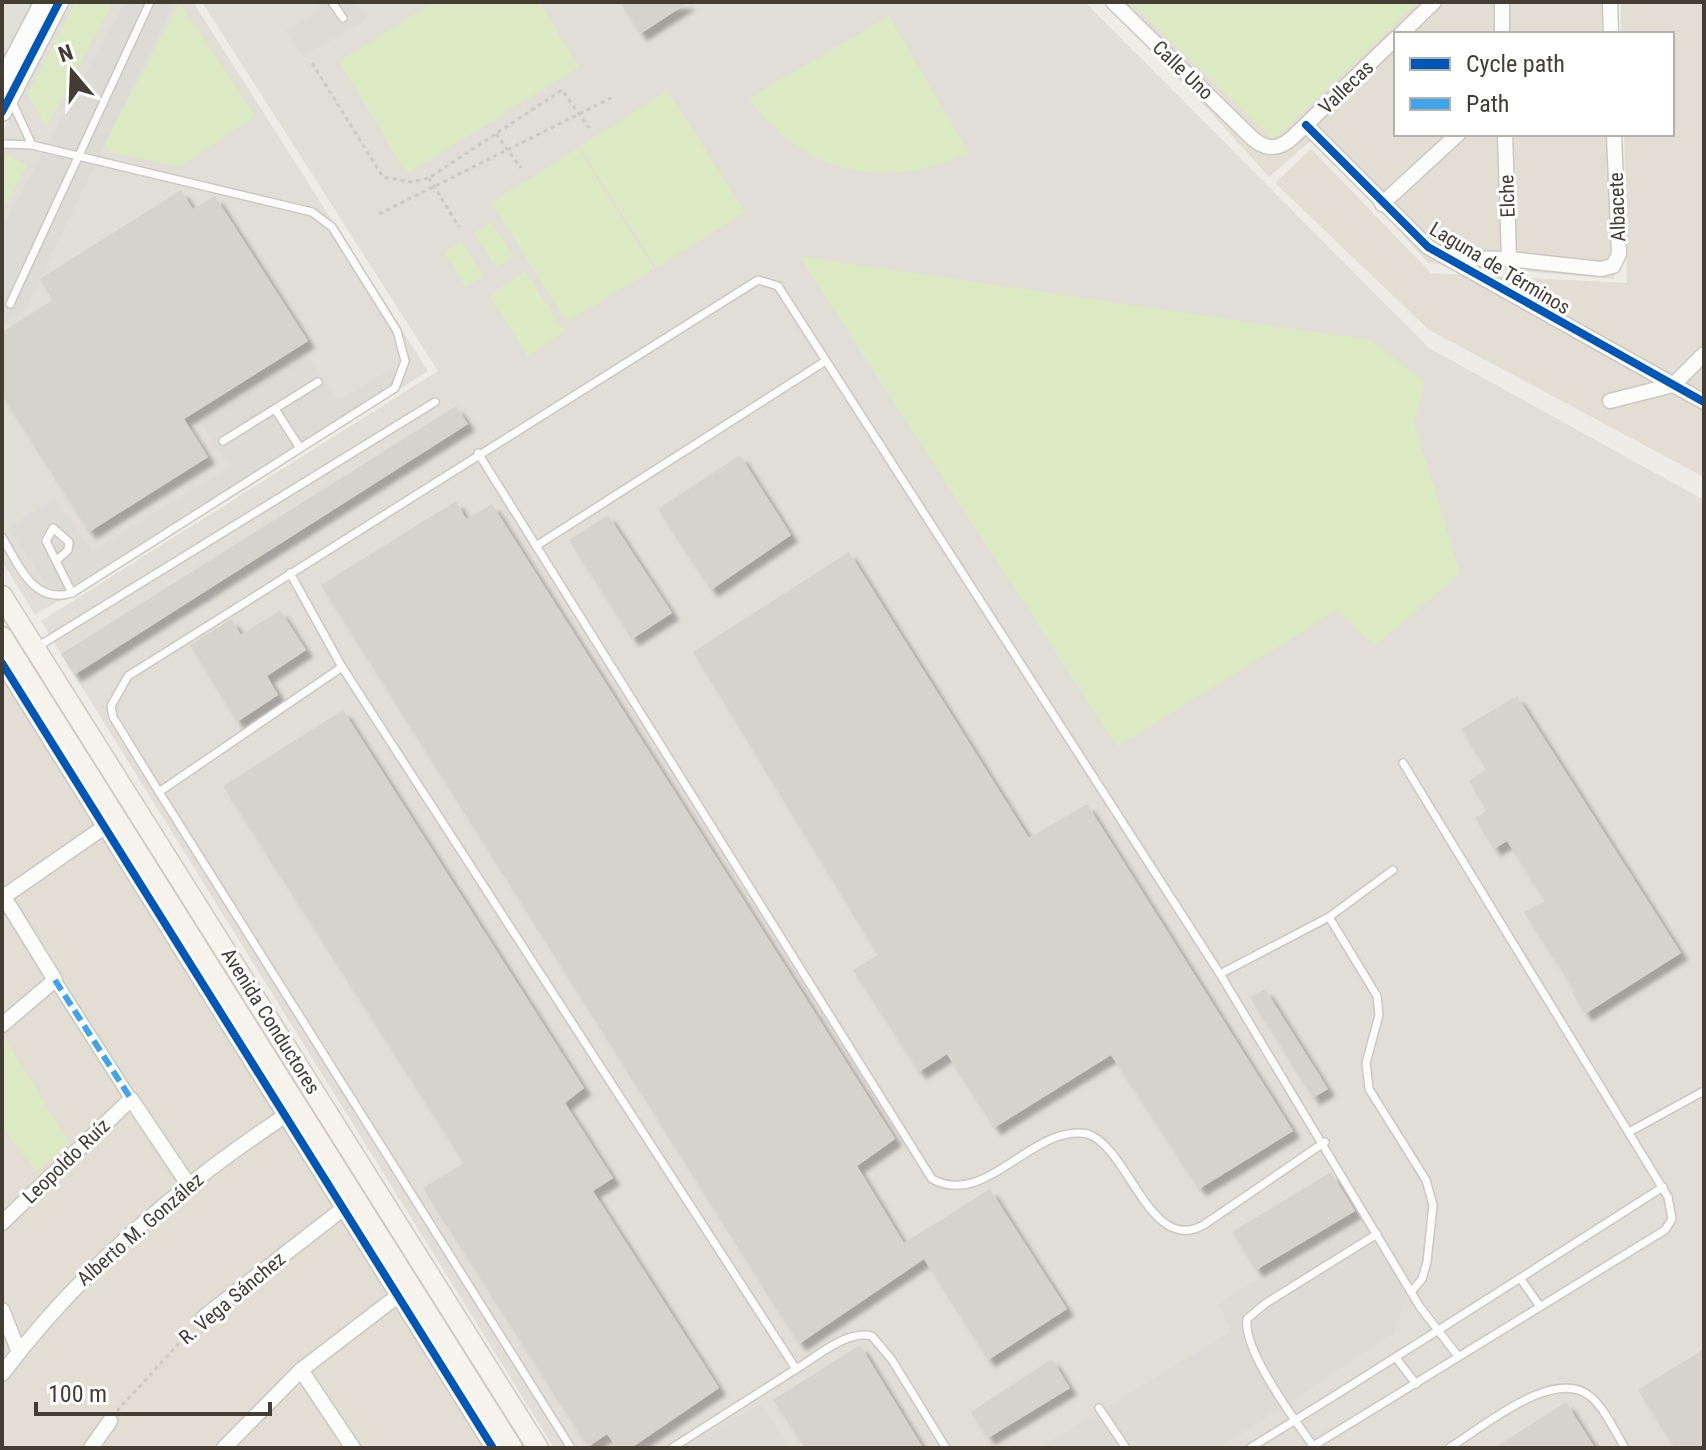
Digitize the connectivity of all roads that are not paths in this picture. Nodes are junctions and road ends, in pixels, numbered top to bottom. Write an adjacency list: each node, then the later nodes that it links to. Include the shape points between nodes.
1 (44, 2): 14 (street)
2 (59, 2): 14 (street)
3 (150, 2): 22 (lane)
4 (332, 2): 9 (lane)
5 (1113, 2): 19 (street, Calle Uno)
6 (1434, 2): 10 (street)
7 (1502, 2): 11 (street)
8 (1610, 2): 12 (street)
9 (343, 18)
10 (1403, 32)
11 (1502, 32)
12 (1611, 32)
13 (1394, 40): 15 (street, Vallecas)
14 (5, 97): 21 (lane)
15 (1306, 125): 19 (street, Vallecas, via 1276,148); 23 (street, Laguna de Términos)
16 (1456, 136): 23 (street)
17 (1505, 136): 25 (street, Elche)
18 (1614, 136): 25 (street, Albacete, via 1619,254 1613,266)
19 (1253, 139)
20 (2, 144): 21 (lane)
21 (32, 145): 22 (lane)
22 (78, 156): 26 (lane); 36 (lane, via 305,209 332,227 397,331 404,350 403,373 395,388)
23 (1382, 204): 24 (street, Laguna de Términos)
24 (1445, 258): 25 (street); 30 (street, Laguna de Términos)
25 (1509, 259)
26 (10, 304)
27 (1704, 354): 30 (street)
28 (824, 362): 37 (lane, via 778,286 758,280); 39 (lane); 54 (lane)
29 (318, 382): 34 (lane)
30 (1673, 385): 31 (street); 33 (street, Laguna de Términos)
31 (1610, 401)
32 (435, 402): 45 (lane)
33 (1704, 402)
34 (275, 409): 35 (lane); 36 (lane)
35 (223, 441)
36 (300, 448): 42 (lane)
37 (478, 453): 39 (lane); 41 (lane)
38 (2, 537): 42 (lane, via 40,592 57,597)
39 (536, 546): 61 (lane, via 932,1179 954,1186 971,1183 1057,1137 1088,1134 1109,1150 1156,1216 1167,1226 1189,1231)
40 (56, 561): 42 (lane)
41 (290, 573): 47 (lane); 49 (lane, via 128,676 118,688 113,717)
42 (72, 593)
43 (2, 596): 45 (main road, Avenida Conductores)
44 (2, 637): 50 (main road, Avenida Conductores)
45 (35, 648): 90 (main road, Avenida Conductores)
46 (2, 663): 50 (street)
47 (342, 667): 49 (lane); 77 (lane)
48 (1403, 763): 60 (lane)
49 (159, 792): 91 (lane)
50 (111, 823): 52 (street); 59 (main road, Avenida Conductores)
51 (1393, 870): 53 (lane)
52 (3, 896): 55 (street)
53 (1329, 917): 54 (lane); 69 (lane, via 1377,996 1379,1015 1366,1063 1369,1089 1426,1180 1433,1205 1427,1262)
54 (1220, 974): 61 (lane)
55 (55, 980): 56 (street); 58 (street)
56 (2, 1025)
57 (1704, 1091): 60 (lane)
58 (131, 1099): 62 (street); 65 (street, Leopoldo Ruíz)
59 (292, 1111): 62 (street, Alberto M. González); 64 (main road, Avenida Conductores)
60 (1631, 1131): 63 (lane)
61 (1325, 1142): 66 (lane)
62 (188, 1184): 74 (street, Alberto M. González, via 79,1282)
63 (1663, 1187): 67 (lane); 70 (lane, via 1671,1213 1665,1230)
64 (349, 1204): 68 (main road, Avenida Conductores); 72 (street, R. Vega Sánchez)
65 (2, 1223)
66 (1377, 1234): 69 (lane); 82 (lane, via 1247,1319 1257,1356)
67 (1520, 1278): 70 (lane); 73 (lane)
68 (404, 1291): 78 (street); 88 (street); 89 (main road, Avenida Conductores)
69 (1411, 1292): 73 (lane)
70 (1539, 1305): 75 (lane)
71 (2, 1310): 74 (street)
72 (204, 1317)
73 (1438, 1331): 75 (lane); 76 (lane)
74 (19, 1352): 79 (street, Alberto M. González)
75 (1458, 1356): 80 (lane)
76 (1397, 1359): 80 (lane); 82 (lane)
77 (796, 1369): 92 (lane); 93 (lane, via 848,1338 872,1336)
78 (301, 1370): 86 (street); 87 (street)
79 (2, 1374)
80 (1416, 1384): 84 (lane)
81 (1099, 1408): 94 (lane)
82 (1295, 1420): 84 (lane); 95 (lane)
83 (110, 1421): 85 (street)
84 (1311, 1447)
85 (91, 1448)
86 (224, 1448)
87 (353, 1448)
88 (493, 1448)
89 (512, 1448)
90 (538, 1448)
91 (571, 1448)
92 (672, 1448)
93 (946, 1448)
94 (1126, 1448)
95 (1250, 1448)
96 (1449, 1448): 97 (lane, via 1545,1389 1566,1386 1590,1395)
97 (1625, 1448)

